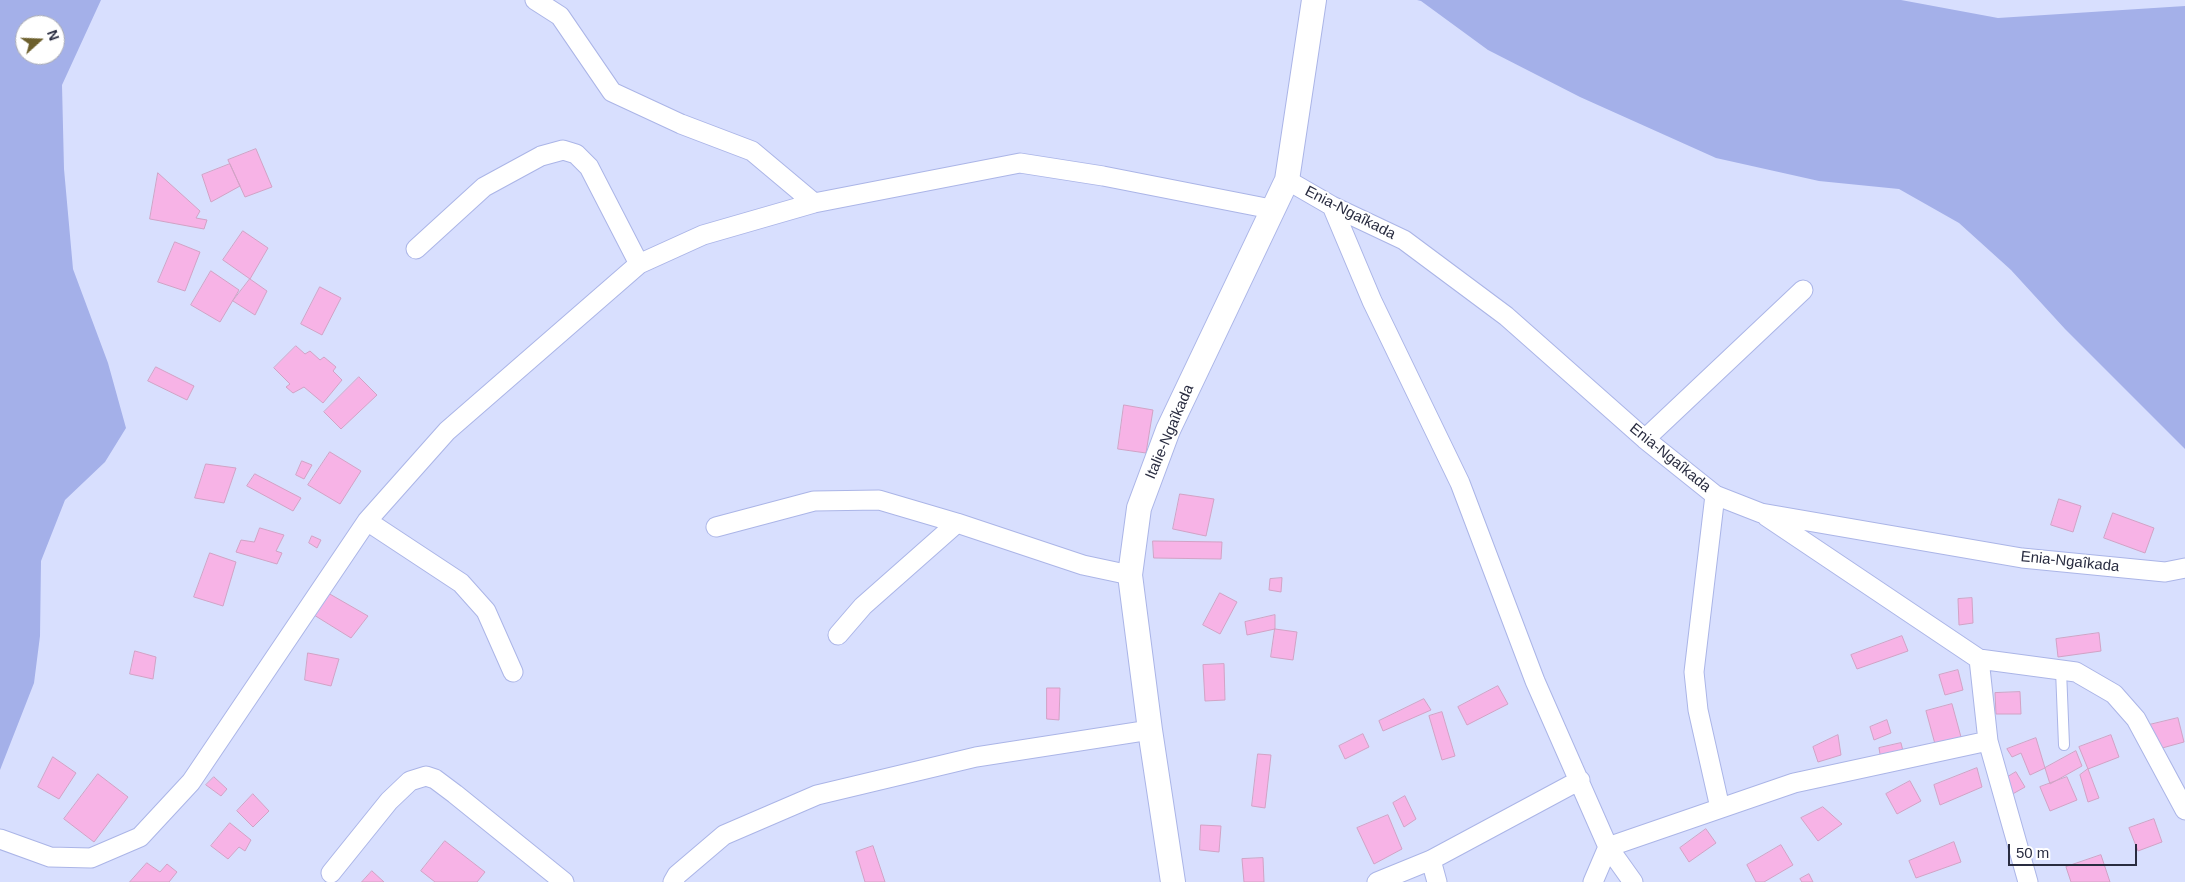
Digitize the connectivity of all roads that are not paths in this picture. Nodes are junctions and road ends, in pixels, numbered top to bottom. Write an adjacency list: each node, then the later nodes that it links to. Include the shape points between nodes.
1 (535, 0): 3 (street)
2 (1314, 0): 4 (street, Italie-Ngaîkada)
3 (560, 8): 5 (street, via 612,92 681,124 752,150)
4 (1287, 180): 6 (street, Enia-Ngaîkada); 7 (street, Italie-Ngaîkada)
5 (814, 203): 7 (street, via 1020,164 1103,176); 9 (street, via 703,236)
6 (1332, 206): 11 (street, Enia-Ngaîkada, via 1404,240 1506,316); 26 (street, via 1372,301 1460,483 1535,682)
7 (1271, 209): 18 (street, Italie-Ngaîkada, via 1168,430 1139,508)
8 (416, 249): 9 (street, via 484,187 541,156 563,150 576,154 589,166)
9 (639, 264): 14 (street, via 447,431)
10 (1802, 290): 11 (street)
11 (1646, 439): 12 (street, Enia-Ngaîkada)
12 (1715, 495): 13 (street, Enia-Ngaîkada); 27 (street, via 1694,672 1698,710)
13 (1761, 513): 17 (street, Enia-Ngaîkada, via 2022,558 2165,572); 20 (street)
14 (367, 521): 22 (street, via 461,583 486,611); 29 (street, via 191,782 140,837 91,858 50,857)
15 (958, 523): 16 (street, via 879,500 814,501); 18 (street, via 1083,566); 19 (street, via 863,606)
16 (716, 526)
17 (2185, 568)
18 (1130, 575): 23 (street, Italie-Ngaîkada)
19 (838, 635)
20 (1979, 658): 21 (street); 24 (street)
21 (2061, 670): 25 (lane); 28 (street, via 2076,672 2114,694 2136,719)
22 (514, 672)
23 (1150, 730): 34 (street, via 976,757 816,795 724,835); 35 (street, Italie-Ngaîkada)
24 (1988, 741): 27 (street, via 1794,783); 40 (street)
25 (2064, 745)
26 (1580, 780): 30 (street); 31 (street)
27 (1720, 808): 30 (street)
28 (2185, 810)
29 (0, 839)
30 (1608, 847): 38 (street); 39 (street)
31 (1431, 860): 36 (street); 37 (street)
32 (331, 873): 33 (street, via 389,801 410,781 426,776 455,794)
33 (564, 882)
34 (672, 882)
35 (1173, 882)
36 (1377, 882)
37 (1437, 882)
38 (1592, 882)
39 (1633, 882)
40 (2028, 882)

